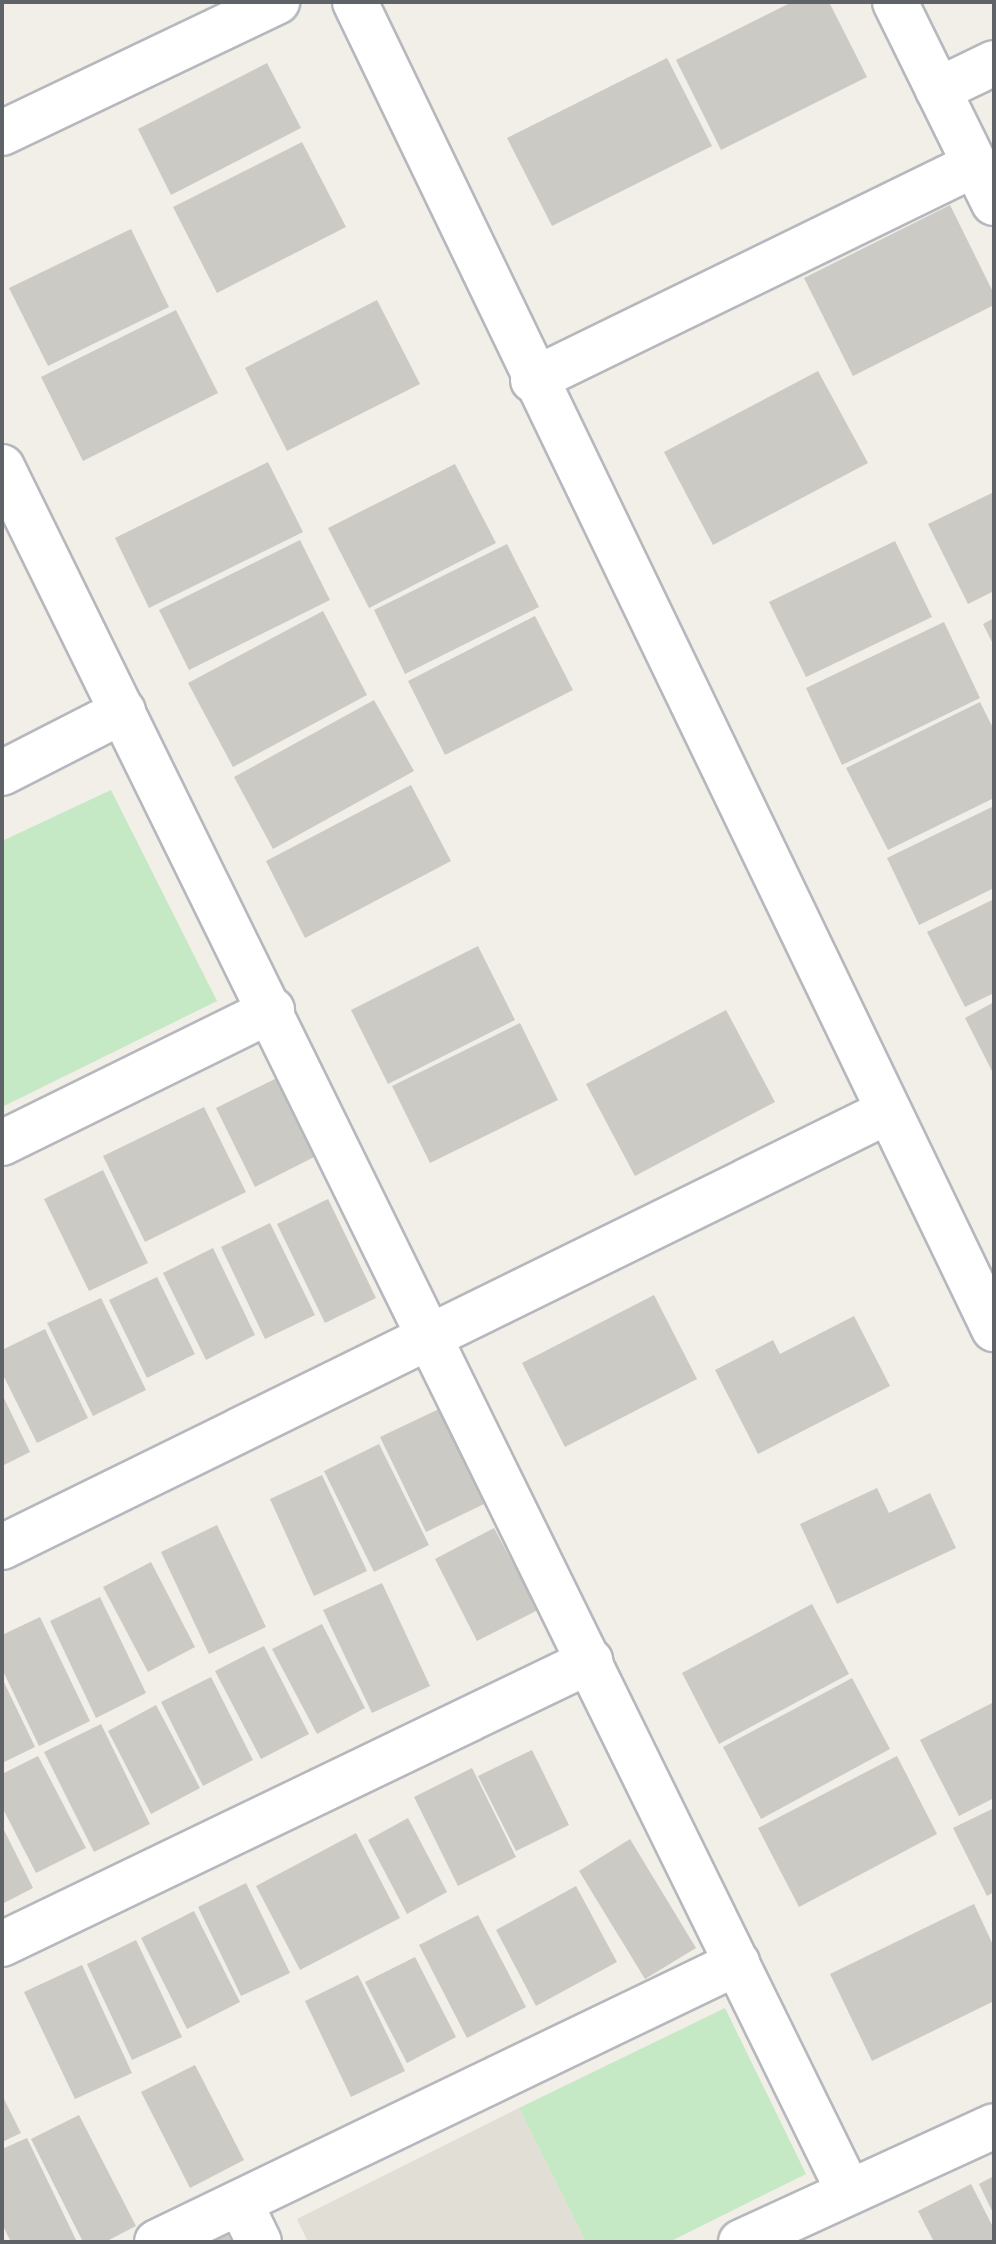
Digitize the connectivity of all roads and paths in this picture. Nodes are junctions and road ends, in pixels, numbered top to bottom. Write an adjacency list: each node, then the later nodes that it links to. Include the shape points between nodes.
1 (277, 2): 6 (street)
2 (355, 2): 9 (street)
3 (895, 2): 5 (street)
4 (994, 63): 5 (street)
5 (938, 90): 7 (street)
6 (2, 133)
7 (975, 164): 8 (street); 9 (street)
8 (994, 203)
9 (533, 380): 14 (street)
10 (2, 467): 11 (street)
11 (123, 711): 12 (street); 13 (street)
12 (2, 773)
13 (272, 1010): 15 (street); 17 (street)
14 (889, 1111): 16 (street); 17 (street)
15 (2, 1143)
16 (994, 1329)
17 (430, 1333): 18 (street); 19 (street)
18 (2, 1547)
19 (590, 1661): 20 (street); 21 (street)
20 (2, 1944)
21 (737, 1963): 23 (street); 24 (street)
22 (994, 2126): 23 (street)
23 (849, 2192): 27 (street)
24 (240, 2203): 25 (street); 26 (street)
25 (157, 2242)
26 (259, 2242)
27 (741, 2242)

